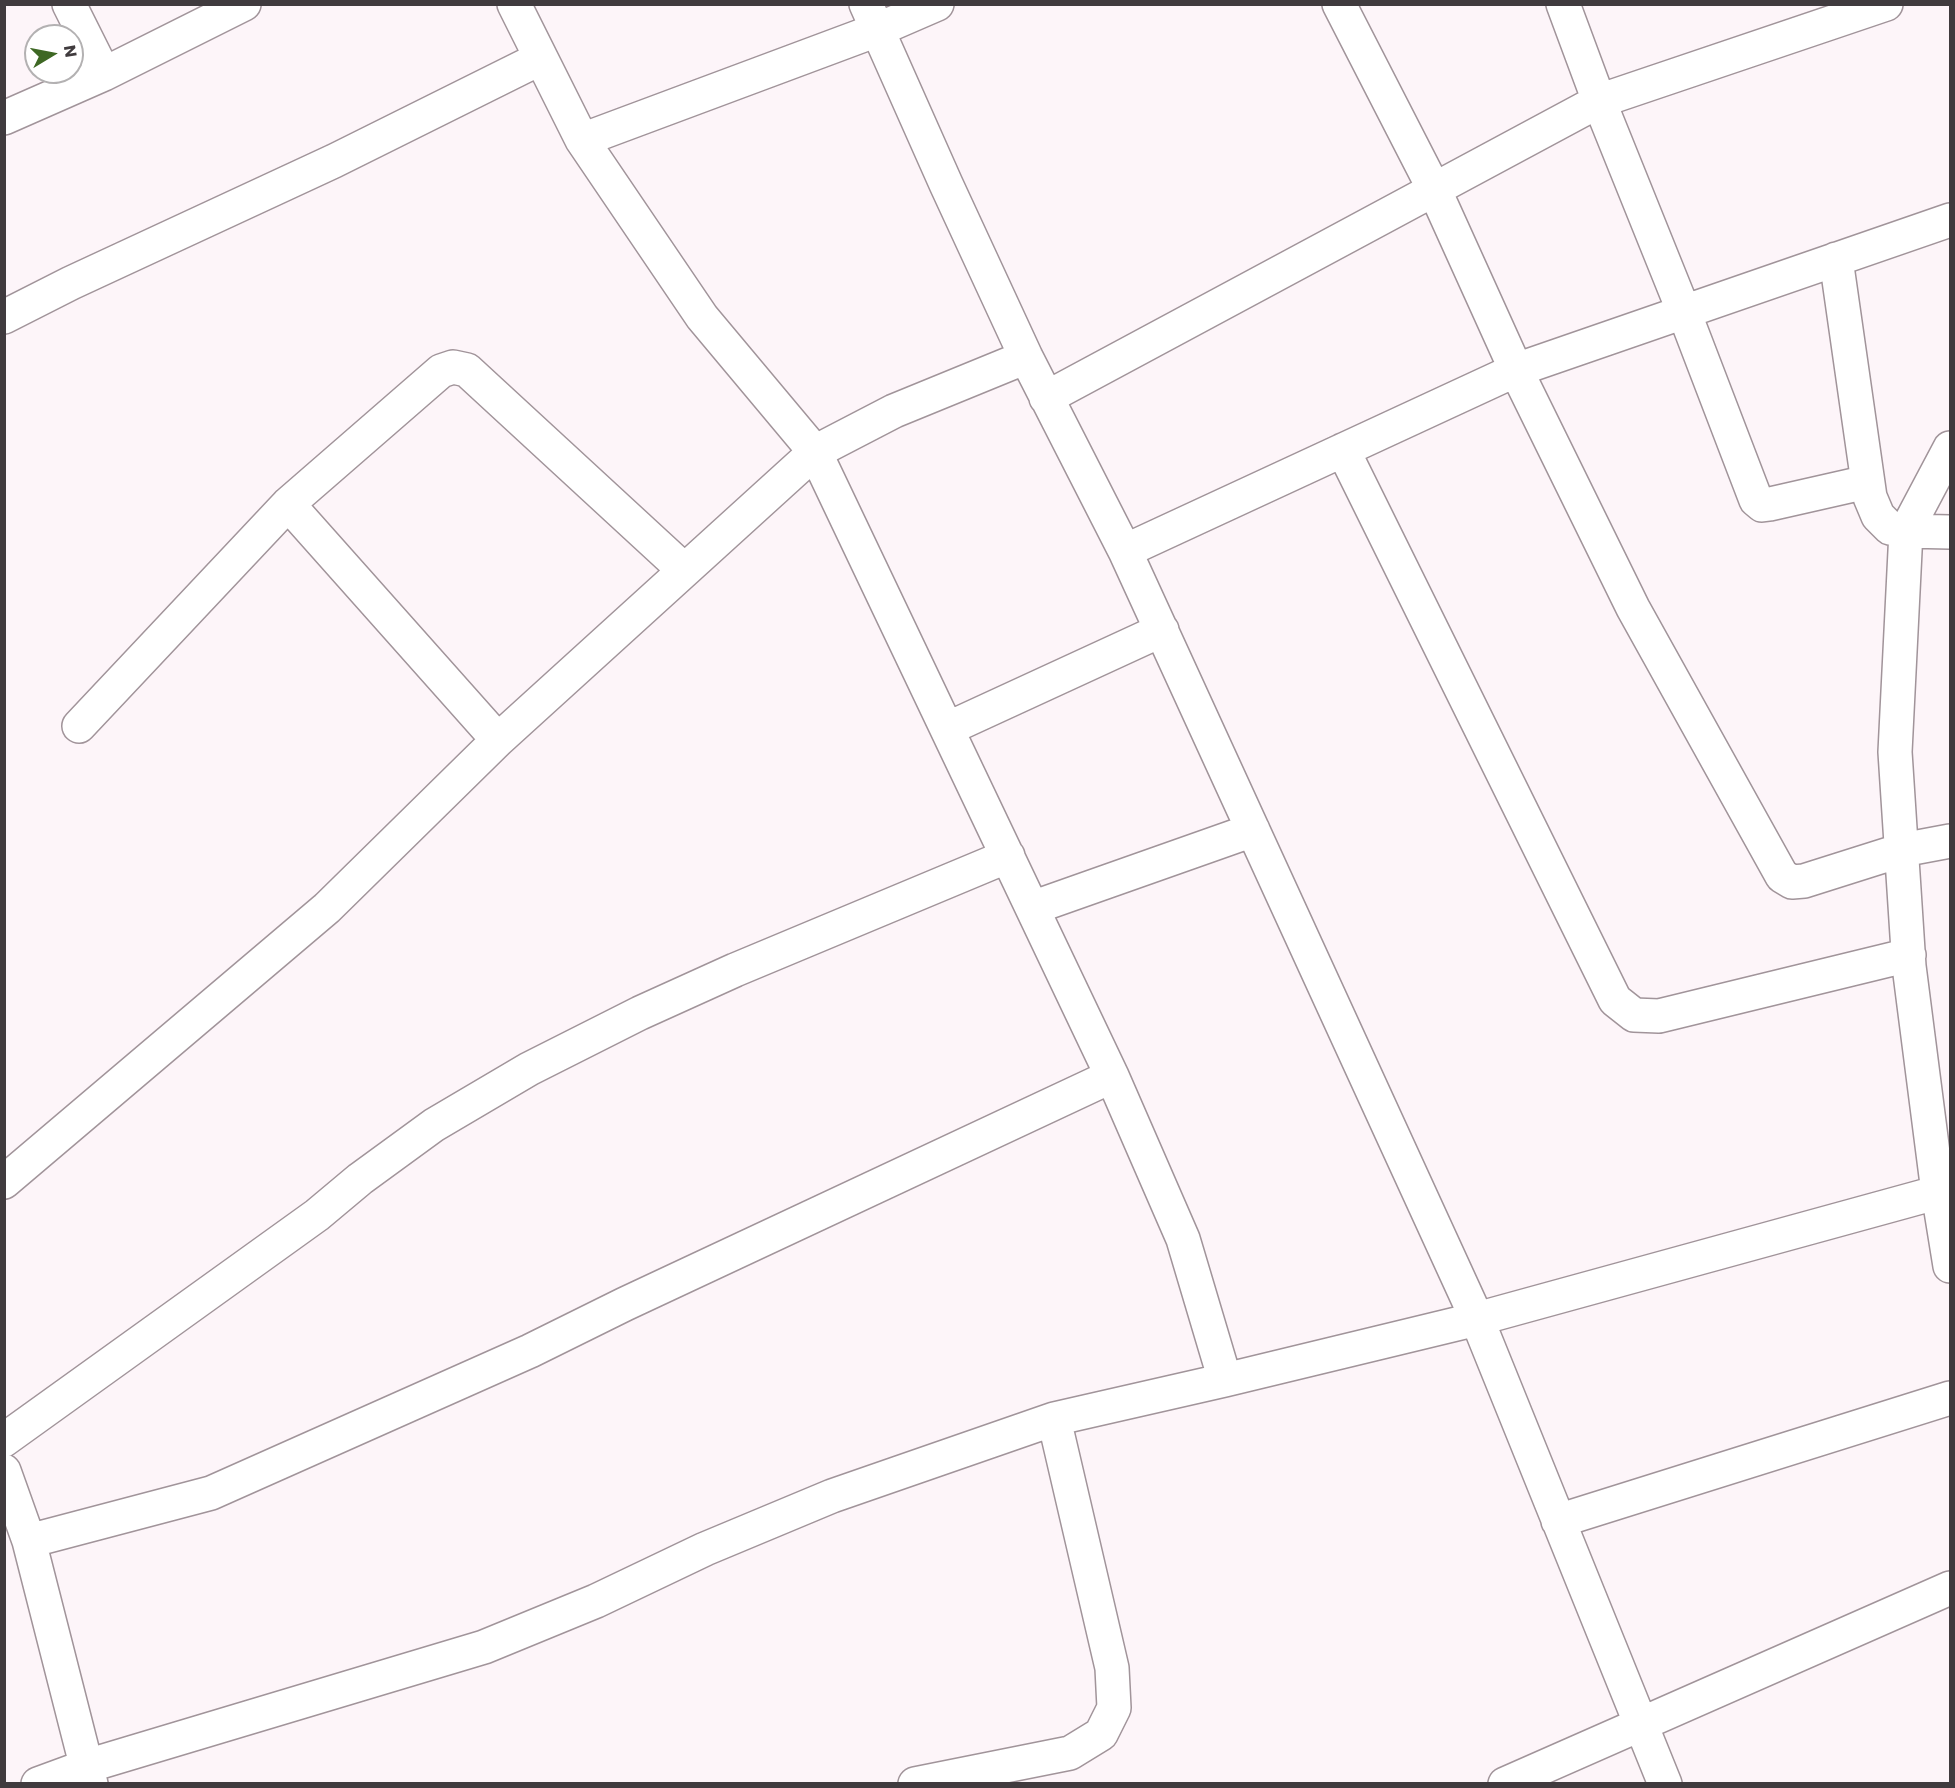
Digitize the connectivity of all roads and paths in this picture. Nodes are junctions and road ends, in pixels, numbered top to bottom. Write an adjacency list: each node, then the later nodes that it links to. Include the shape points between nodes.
1 (69, 4): 10 (street)
2 (244, 4): 10 (street)
3 (514, 4): 9 (street)
4 (937, 4): 8 (street)
5 (1339, 4): 14 (street)
6 (1563, 4): 11 (street)
7 (1886, 4): 11 (street)
8 (872, 17): 13 (street); 19 (street)
9 (541, 58): 13 (street); 18 (street)
10 (104, 74): 12 (street)
11 (1599, 101): 14 (street); 17 (street)
12 (4, 118)
13 (582, 140): 24 (street, via 702,317)
14 (1435, 191): 20 (street); 21 (street)
15 (1950, 220): 16 (street)
16 (1836, 259): 17 (street); 25 (street)
17 (1684, 312): 20 (street); 25 (street, via 1756,500 1762,505 1770,504)
18 (4, 317)
19 (1026, 357): 21 (street); 24 (street, via 894,411)
20 (1515, 370): 23 (street); 37 (street, via 1633,608 1782,876 1792,882 1804,881)
21 (1046, 398): 29 (street)
22 (1950, 448): 27 (street)
23 (1343, 450): 29 (street); 40 (street, via 1615,1000 1634,1015 1659,1016)
24 (816, 452): 30 (street); 33 (street)
25 (1868, 482): 27 (street, via 1878,516 1890,528)
26 (288, 504): 30 (street, via 441,371 467,370); 32 (street); 34 (street)
27 (1906, 531): 28 (street); 37 (street, via 1895,752)
28 (1950, 532)
29 (1125, 550): 31 (street)
30 (684, 570): 34 (street)
31 (1162, 630): 33 (street); 35 (street)
32 (79, 726)
33 (947, 729): 38 (street)
34 (498, 740): 42 (street, via 327,908)
35 (1253, 830): 39 (street); 45 (street)
36 (1950, 841): 37 (street)
37 (1902, 850): 40 (street)
38 (1008, 856): 39 (street); 49 (street, via 735,970 530,1069 434,1125 317,1215)
39 (1032, 908): 41 (street)
40 (1909, 955): 43 (street)
41 (1112, 1076): 46 (street, via 1183,1239); 52 (street, via 530,1351 211,1493)
42 (4, 1182)
43 (1944, 1191): 44 (street); 45 (street)
44 (1950, 1266)
45 (1477, 1319): 46 (street); 51 (street)
46 (1226, 1380): 48 (street)
47 (1950, 1398): 51 (street)
48 (1054, 1419): 55 (street, via 832,1496 484,1647); 57 (street, via 1112,1668 1113,1708 1101,1734 1070,1753)
49 (4, 1440)
50 (6, 1480): 52 (street)
51 (1558, 1521): 54 (street)
52 (29, 1541): 55 (street)
53 (1950, 1588): 54 (street)
54 (1641, 1724): 58 (street); 59 (street)
55 (89, 1774): 56 (street)
56 (38, 1784)
57 (915, 1784)
58 (1505, 1784)
59 (1665, 1784)

